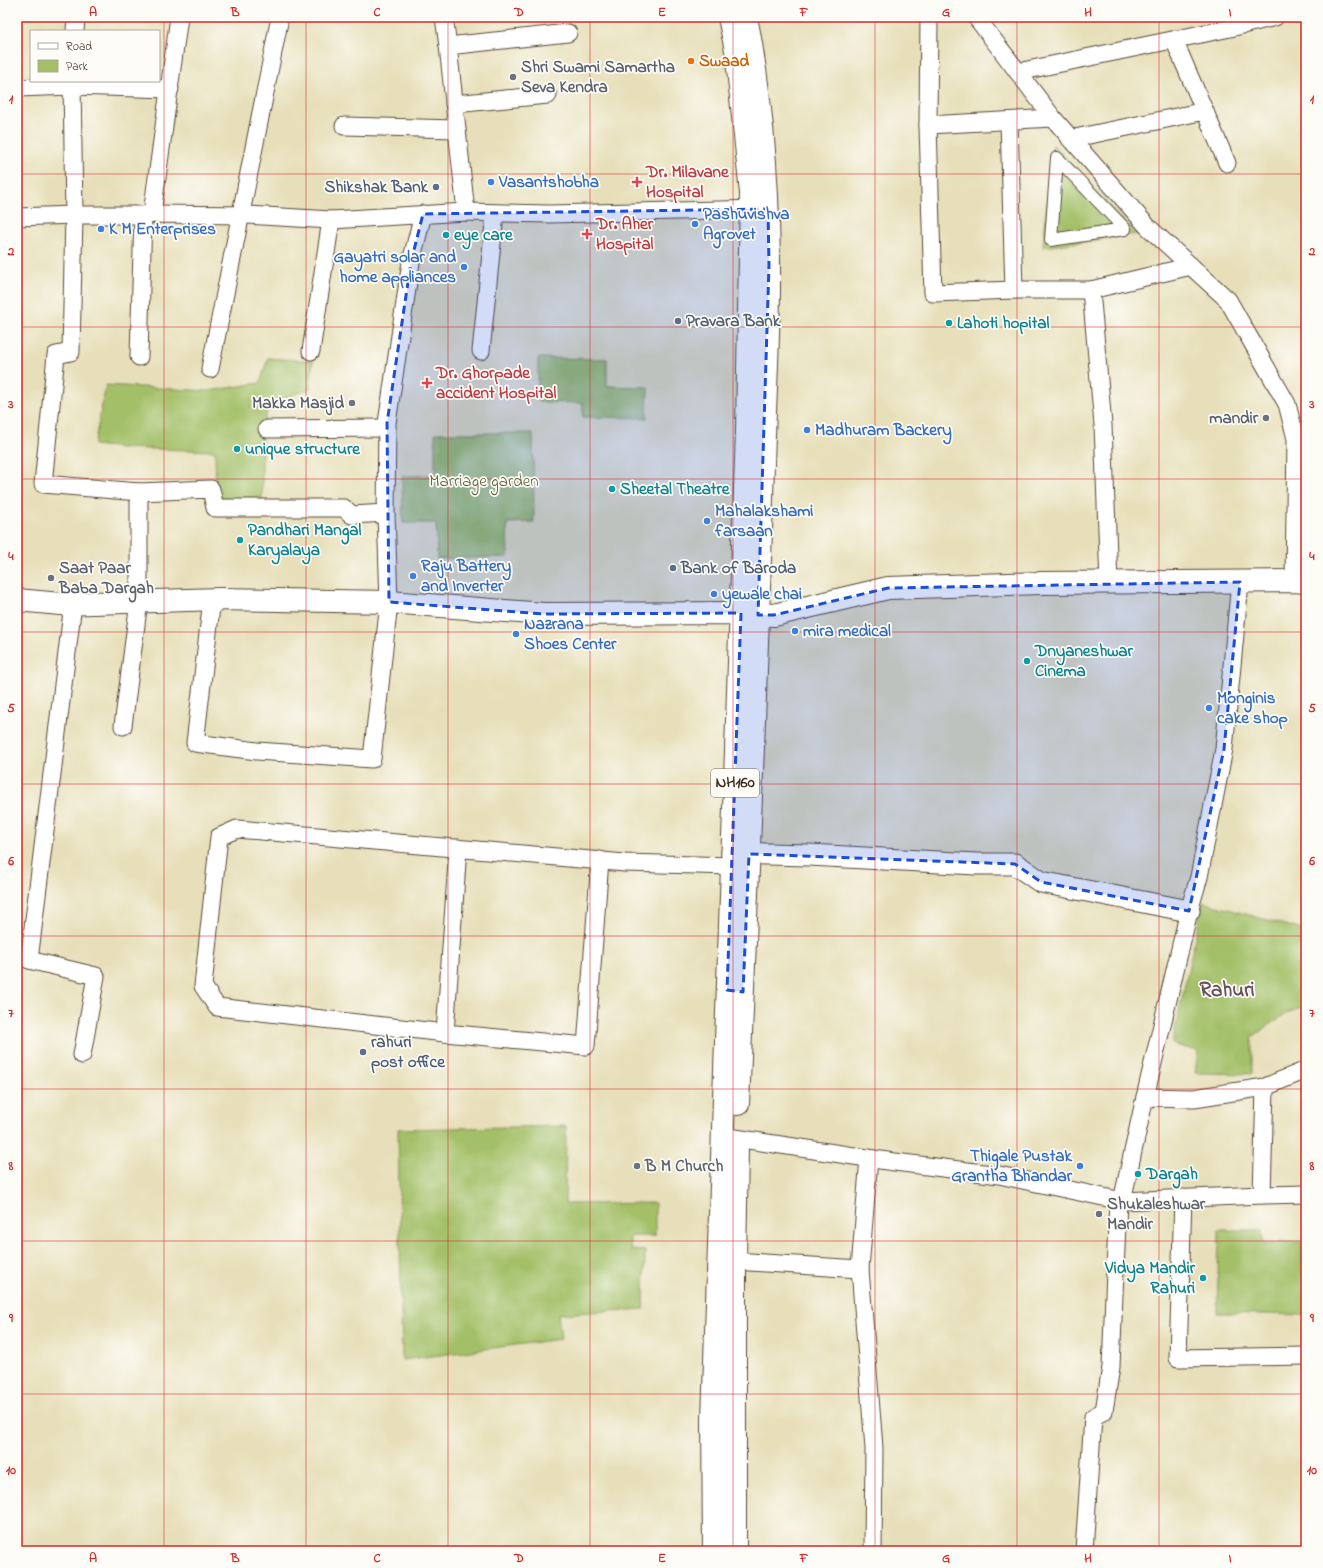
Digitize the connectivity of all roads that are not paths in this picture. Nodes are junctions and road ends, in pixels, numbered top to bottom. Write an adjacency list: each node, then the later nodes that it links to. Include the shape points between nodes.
1 (76, 17): 11 (street)
2 (179, 17): 18 (street)
3 (280, 17): 36 (street)
4 (444, 17): 14 (street)
5 (728, 17): 30 (main road, NH160, via 736,50 751,193)
6 (746, 17): 30 (main road, NH160, via 759,94)
7 (929, 17): 24 (street)
8 (976, 17): 15 (street)
9 (1275, 17): 10 (street)
10 (1229, 22): 13 (street)
11 (75, 30)
12 (568, 33): 14 (street)
13 (1174, 40): 15 (street); 21 (street)
14 (448, 46): 20 (street)
15 (1018, 72): 22 (street)
16 (72, 84): 17 (street); 18 (street); 34 (street)
17 (17, 88)
18 (170, 89): 35 (street)
19 (548, 95): 20 (street)
20 (454, 104): 26 (street)
21 (1205, 111): 27 (street); 29 (street)
22 (1053, 118): 23 (street); 27 (street)
23 (1009, 121): 24 (street); 40 (street)
24 (928, 125): 40 (street, via 933,293)
25 (344, 126): 26 (street)
26 (456, 129): 31 (street)
27 (1070, 139): 39 (street, via 1148,227)
28 (1057, 158): 28 (street, via 1072,175 1125,229 1051,240)
29 (1227, 163)
30 (760, 209): 33 (street); 58 (main road, NH160, via 769,273)
31 (466, 212): 32 (street); 33 (street)
32 (423, 214): 38 (street); 46 (street, via 411,262)
33 (495, 214): 43 (street)
34 (74, 215): 35 (street); 37 (street); 48 (street, via 71,352 56,355 43,484)
35 (147, 215): 36 (street); 44 (street)
36 (240, 215): 38 (street); 45 (street)
37 (17, 217)
38 (331, 220): 42 (street)
39 (1191, 266): 41 (street); 51 (street, via 1228,300 1287,404 1296,439)
40 (1014, 290): 41 (street)
41 (1091, 290): 52 (street, via 1103,424)
42 (311, 351)
43 (481, 351)
44 (138, 357)
45 (210, 369)
46 (387, 428): 47 (street); 49 (street)
47 (267, 429)
48 (139, 492): 49 (street, via 211,489 215,508 344,508 352,515); 55 (street)
49 (386, 513): 56 (street)
50 (1240, 582): 51 (main road); 52 (main road); 63 (street, via 1224,749 1199,877)
51 (1300, 582)
52 (1109, 583): 58 (main road, via 888,588 774,615)
53 (212, 599): 55 (main road); 56 (main road); 56 (street, via 195,743 257,752 372,758)
54 (17, 600): 57 (main road)
55 (139, 601): 57 (main road); 59 (street)
56 (389, 602): 58 (main road, via 544,614)
57 (73, 604): 65 (street, via 29,960 96,976)
58 (749, 614): 61 (main road, NH160)
59 (123, 726)
60 (458, 848): 62 (street); 64 (street); 64 (street, via 237,829 219,837 203,986 217,1007)
61 (738, 858): 62 (street, via 625,862); 63 (street, via 809,855 1015,864 1041,882); 69 (main road, NH160)
62 (600, 860): 64 (street, via 586,1046)
63 (1189, 911): 68 (street)
64 (446, 1033)
65 (82, 1055)
66 (1306, 1070): 67 (street)
67 (1265, 1087): 68 (street, via 1194,1098); 72 (street)
68 (1145, 1097): 74 (street)
69 (729, 1137): 70 (street); 75 (main road, NH160); 78 (main road, NH160)
70 (869, 1158): 74 (street, via 999,1175); 76 (street)
71 (1306, 1194): 72 (street)
72 (1262, 1195): 73 (street)
73 (1183, 1198): 74 (street); 77 (street, via 1178,1358)
74 (1120, 1200): 82 (street, via 1111,1367 1104,1411 1093,1417)
75 (734, 1260): 76 (street); 78 (main road, NH160)
76 (860, 1269): 81 (street, via 874,1448)
77 (1306, 1356)
78 (725, 1362): 79 (main road, NH160, via 713,1419); 80 (main road, NH160)
79 (714, 1551)
80 (735, 1551)
81 (874, 1551)
82 (1084, 1551)

